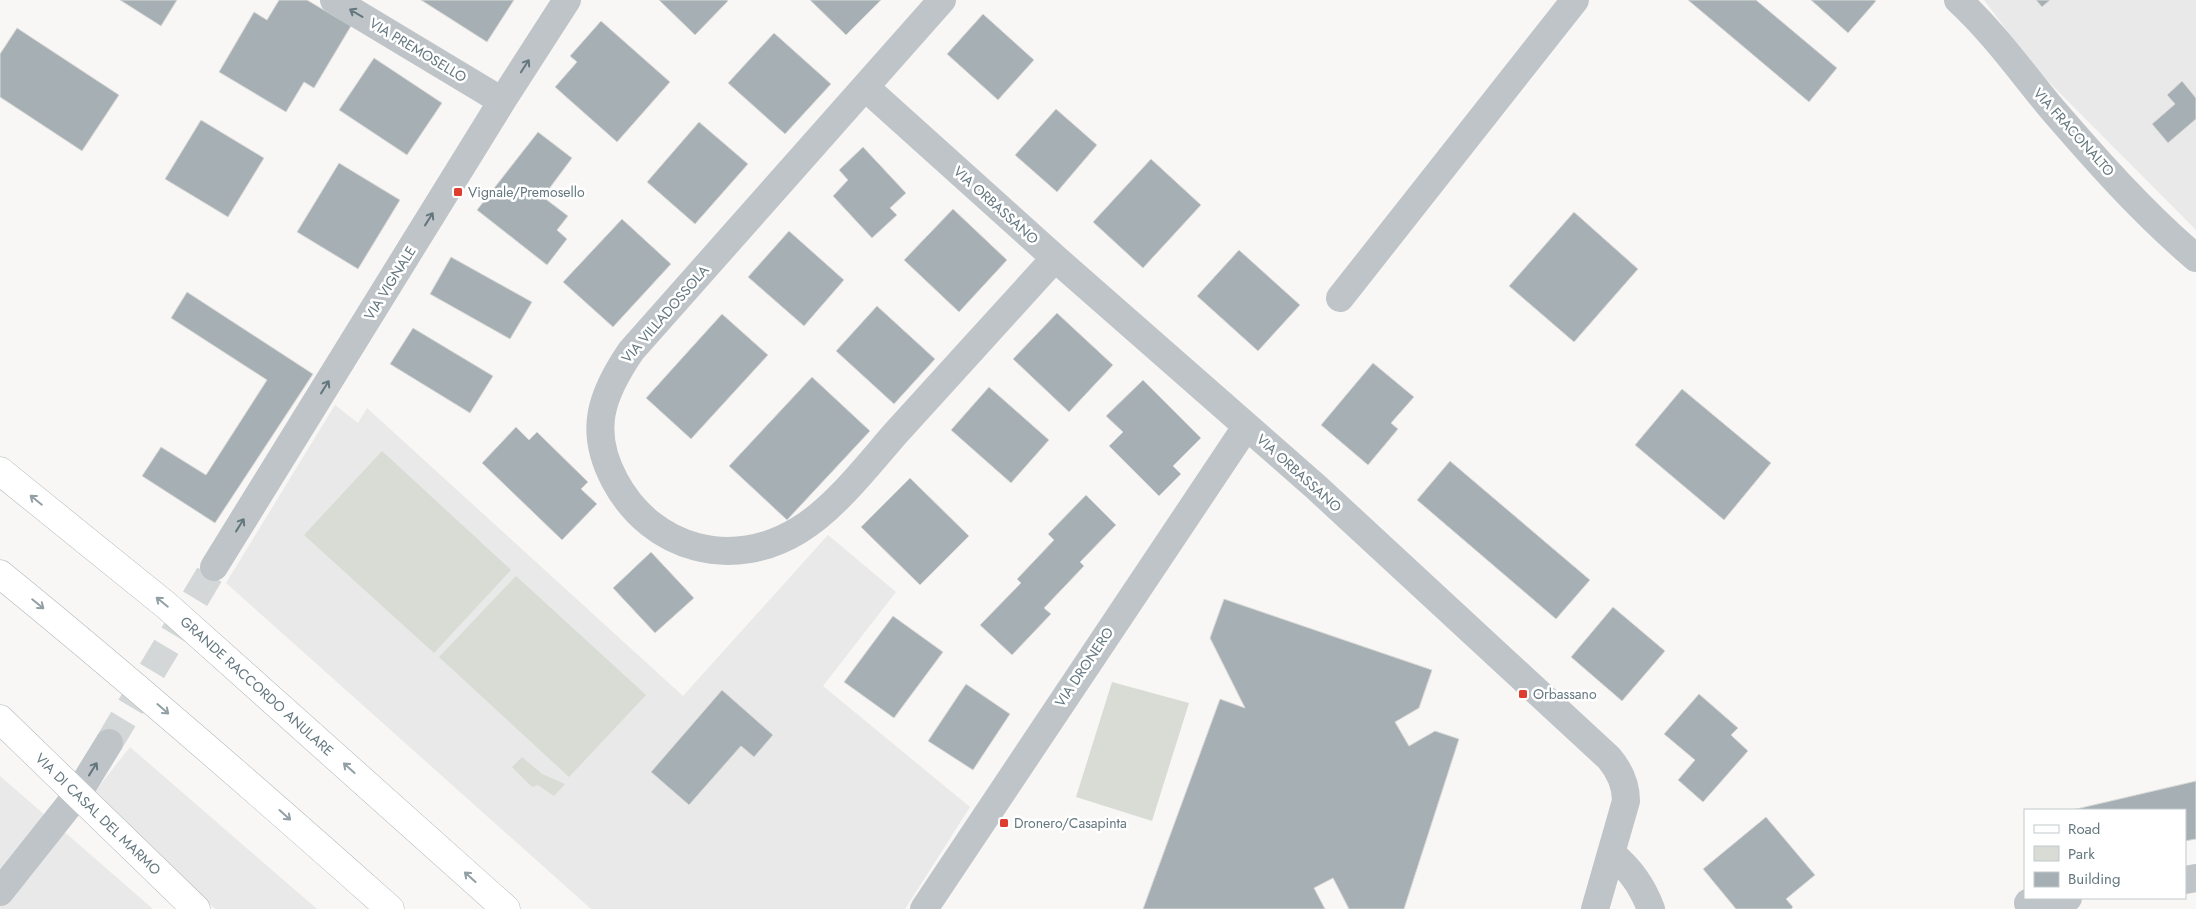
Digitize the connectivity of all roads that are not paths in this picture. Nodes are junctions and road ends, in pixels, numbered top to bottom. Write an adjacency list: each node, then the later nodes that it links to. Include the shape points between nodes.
1 (334, 0): 7 (street, VIA PREMOSELLO, one-way to 1)
2 (567, 0): 7 (street, VIA VIGNALE, one-way to 2)
3 (942, 0): 6 (street, VIA VILLADOSSOLA)
4 (1575, 0): 10 (street)
5 (1958, 0): 9 (street, VIA FRACONALTO, via 2107,169)
6 (865, 87): 8 (street, VIA ORBASSANO); 8 (street, VIA VILLADOSSOLA, via 631,351 610,383 600,422 605,459 624,496 644,518 683,543 718,551 763,547 803,528 862,472)
7 (502, 101): 13 (street, VIA VIGNALE, one-way to 7)
8 (1055, 258): 11 (street, VIA ORBASSANO)
9 (2196, 258)
10 (1340, 298)
11 (1246, 427): 18 (street, VIA ORBASSANO, via 1323,494 1616,766 1624,782 1626,801); 25 (street, VIA DRONERO)
12 (0, 471): 24 (main road, GRANDE RACCORDO ANULARE, one-way to 12, via 167,606)
13 (214, 567)
14 (0, 574): 23 (main road, one-way to 23, via 101,655)
15 (0, 719): 17 (main road, VIA DI CASAL DEL MARMO)
16 (109, 743): 17 (street, one-way to 16)
17 (77, 795): 19 (street); 22 (main road, VIA DI CASAL DEL MARMO)
18 (1612, 854): 26 (street, VIA ORBASSANO); 27 (street, via 1632,872)
19 (0, 892)
20 (2061, 899): 21 (street)
21 (2028, 904)
22 (196, 909)
23 (390, 909)
24 (506, 909)
25 (924, 909)
26 (1595, 909)
27 (1652, 909)

